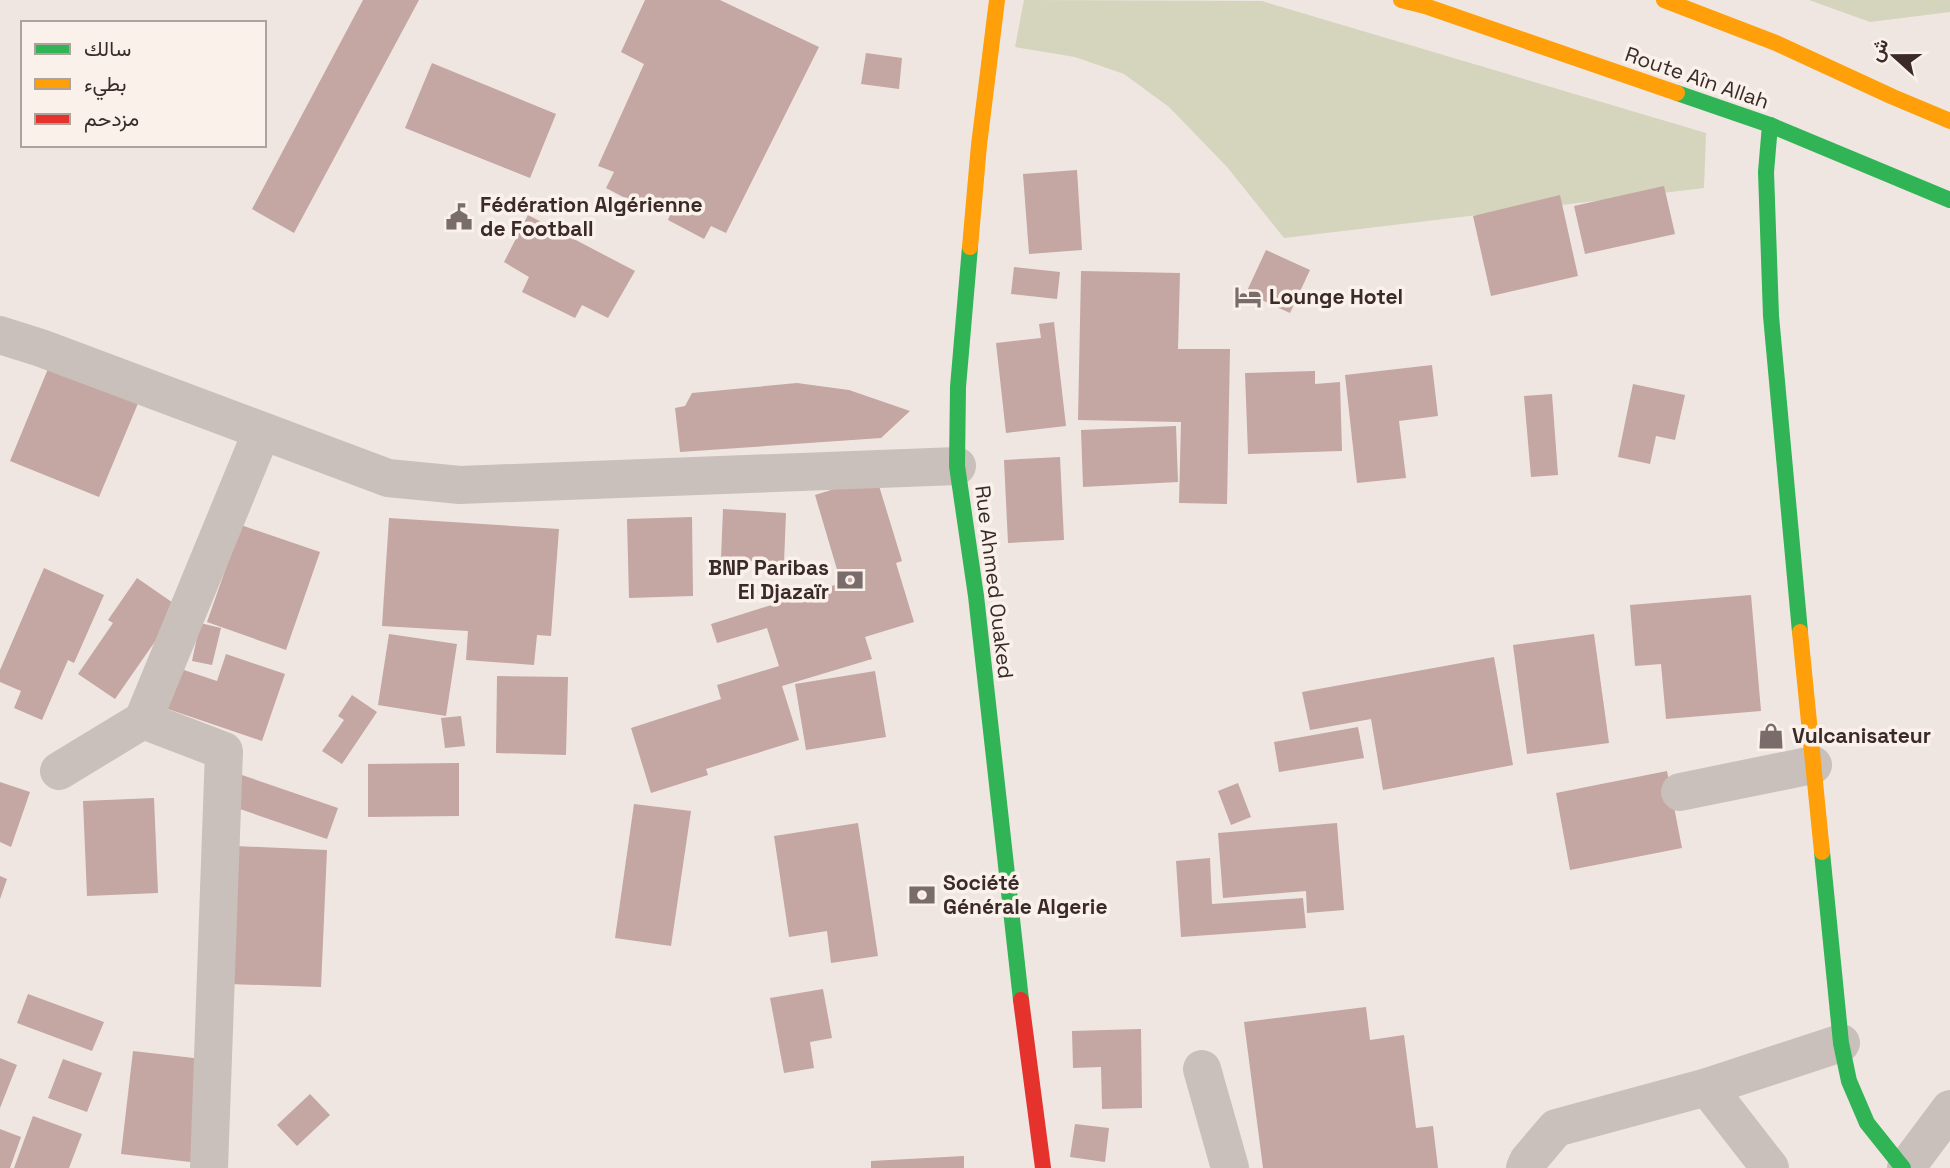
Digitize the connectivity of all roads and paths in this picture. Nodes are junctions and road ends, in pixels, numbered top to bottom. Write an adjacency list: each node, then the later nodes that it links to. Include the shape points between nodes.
1 (997, 0): 9 (main road, Rue Ahmed Ouaked, via 958,387)
2 (1401, 0): 5 (main road, Route Aîn Allah)
3 (1664, 0): 4 (main road, via 1776,43)
4 (1950, 121)
5 (1770, 125): 6 (main road, Route Aîn Allah); 11 (main road, via 1766,172 1771,316)
6 (1950, 200)
7 (0, 335): 8 (street)
8 (262, 431): 9 (street, via 388,478 460,485); 10 (street)
9 (957, 466): 19 (main road, Rue Ahmed Ouaked)
10 (143, 720): 12 (street); 18 (street, via 223,751)
11 (1813, 765): 13 (street); 14 (main road)
12 (59, 771)
13 (1680, 792)
14 (1841, 1043): 16 (street); 23 (main road, via 1849,1081 1867,1123)
15 (1202, 1069): 20 (street)
16 (1707, 1087): 21 (street, via 1556,1128); 22 (street)
17 (1944, 1127): 23 (street)
18 (209, 1168)
19 (1043, 1168)
20 (1230, 1168)
21 (1525, 1168)
22 (1770, 1168)
23 (1904, 1168)

